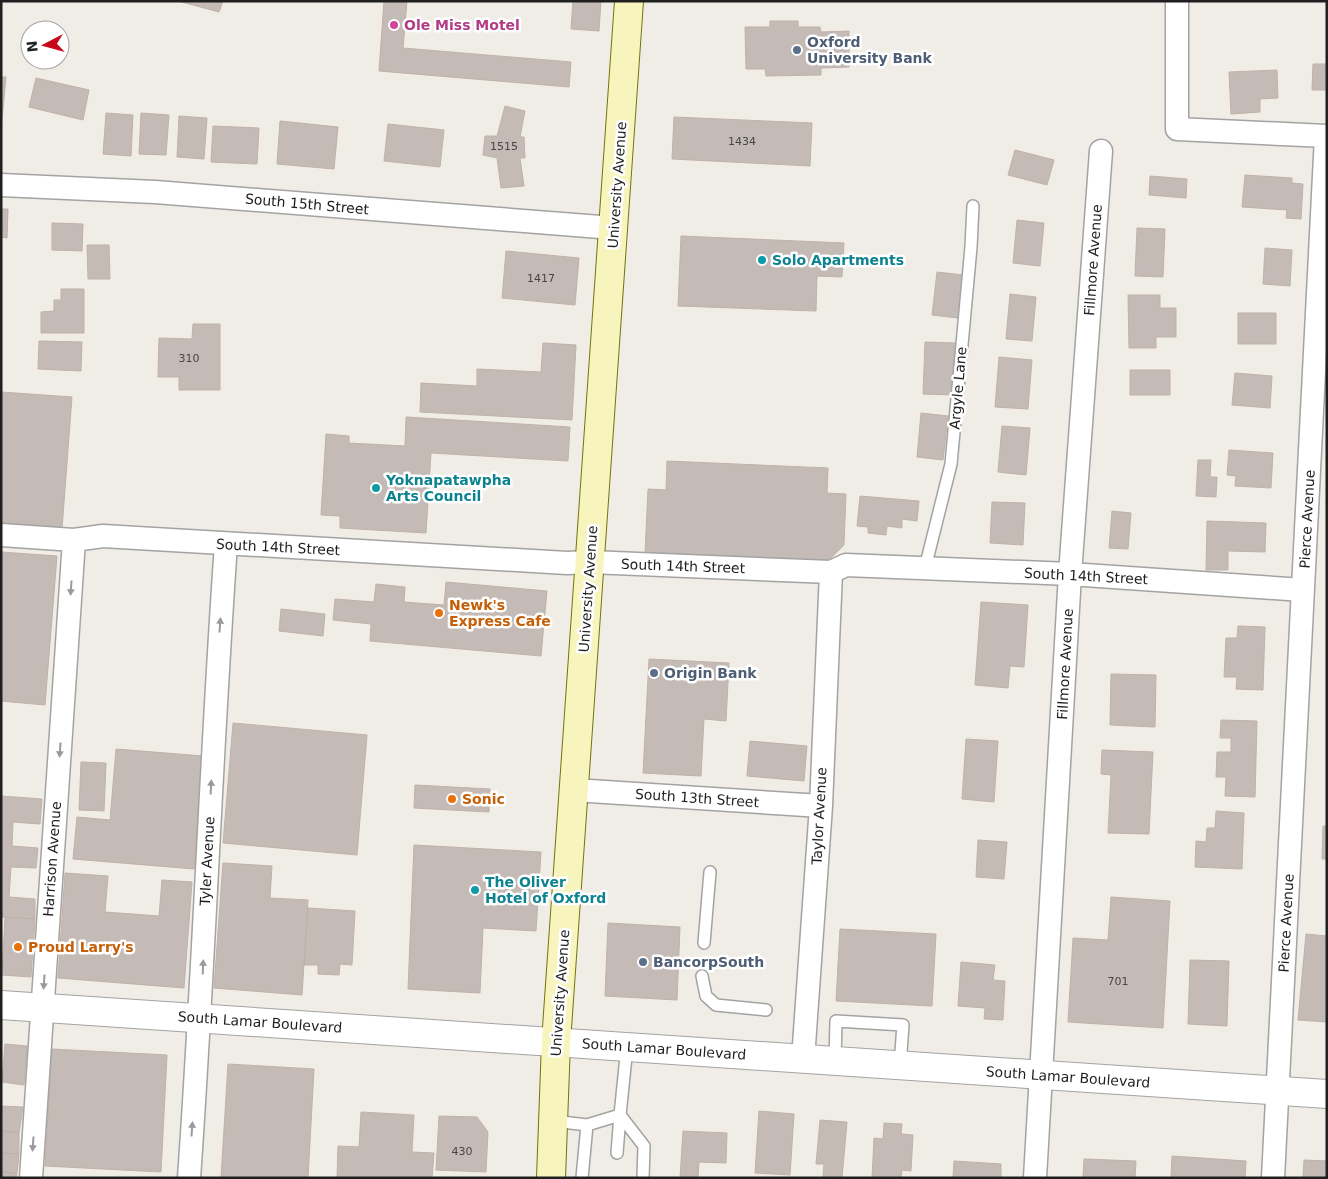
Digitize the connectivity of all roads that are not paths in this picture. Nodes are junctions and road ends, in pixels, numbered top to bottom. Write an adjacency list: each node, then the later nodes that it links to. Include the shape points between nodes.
1 (629, 1): 6 (main road, University Avenue)
2 (1177, 1): 14 (street, Pierce Avenue, via 1177,129 1326,136)
3 (1101, 151): 13 (street, Fillmore Avenue)
4 (1, 185): 6 (street, South 15th Street, via 155,192)
5 (972, 206): 11 (lane, Argyle Lane, via 951,464)
6 (613, 228): 10 (main road, University Avenue)
7 (1, 535): 8 (street, South 14th Street)
8 (74, 540): 9 (street, South 14th Street, via 103,536); 21 (street, Harrison Avenue, one-way to 21)
9 (226, 544): 10 (street, South 14th Street, via 567,564); 23 (street, Tyler Avenue, one-way to 9, via 215,687)
10 (590, 562): 12 (street, South 14th Street); 15 (main road, University Avenue)
11 (925, 568): 12 (street, South 14th Street, via 846,565); 13 (street, South 14th Street)
12 (832, 572): 16 (street, Taylor Avenue)
13 (1070, 574): 14 (street, South 14th Street); 29 (street, Fillmore Avenue)
14 (1303, 590): 30 (street, Pierce Avenue)
15 (574, 790): 16 (street, South 13th Street); 24 (main road, University Avenue)
16 (821, 806): 26 (street, Taylor Avenue)
17 (710, 872): 18 (lane)
18 (704, 943)
19 (702, 976): 22 (lane, via 706,996 716,1005)
20 (1, 1005): 21 (street, South Lamar Boulevard)
21 (42, 1007): 23 (street, South Lamar Boulevard); 36 (street, Harrison Avenue, one-way to 36)
22 (766, 1010)
23 (200, 1018): 24 (street, South Lamar Boulevard); 37 (street, Tyler Avenue, one-way to 23)
24 (556, 1042): 25 (street, South Lamar Boulevard); 33 (main road, University Avenue)
25 (627, 1047): 26 (street, South Lamar Boulevard); 32 (lane)
26 (803, 1059): 27 (street, South Lamar Boulevard)
27 (834, 1061): 28 (street, South Lamar Boulevard); 28 (lane, via 836,1021 856,1022 903,1026)
28 (900, 1065): 29 (street, South Lamar Boulevard)
29 (1041, 1075): 30 (street, South Lamar Boulevard); 41 (street, Fillmore Avenue)
30 (1277, 1091): 31 (street, South Lamar Boulevard); 42 (street, Pierce Avenue)
31 (1327, 1094)
32 (620, 1115): 34 (lane); 35 (lane); 40 (lane, via 644,1146)
33 (554, 1121): 34 (lane); 38 (main road, University Avenue)
34 (587, 1125): 39 (lane)
35 (617, 1153)
36 (31, 1178)
37 (189, 1178)
38 (551, 1178)
39 (582, 1178)
40 (643, 1178)
41 (1035, 1178)
42 (1272, 1178)

